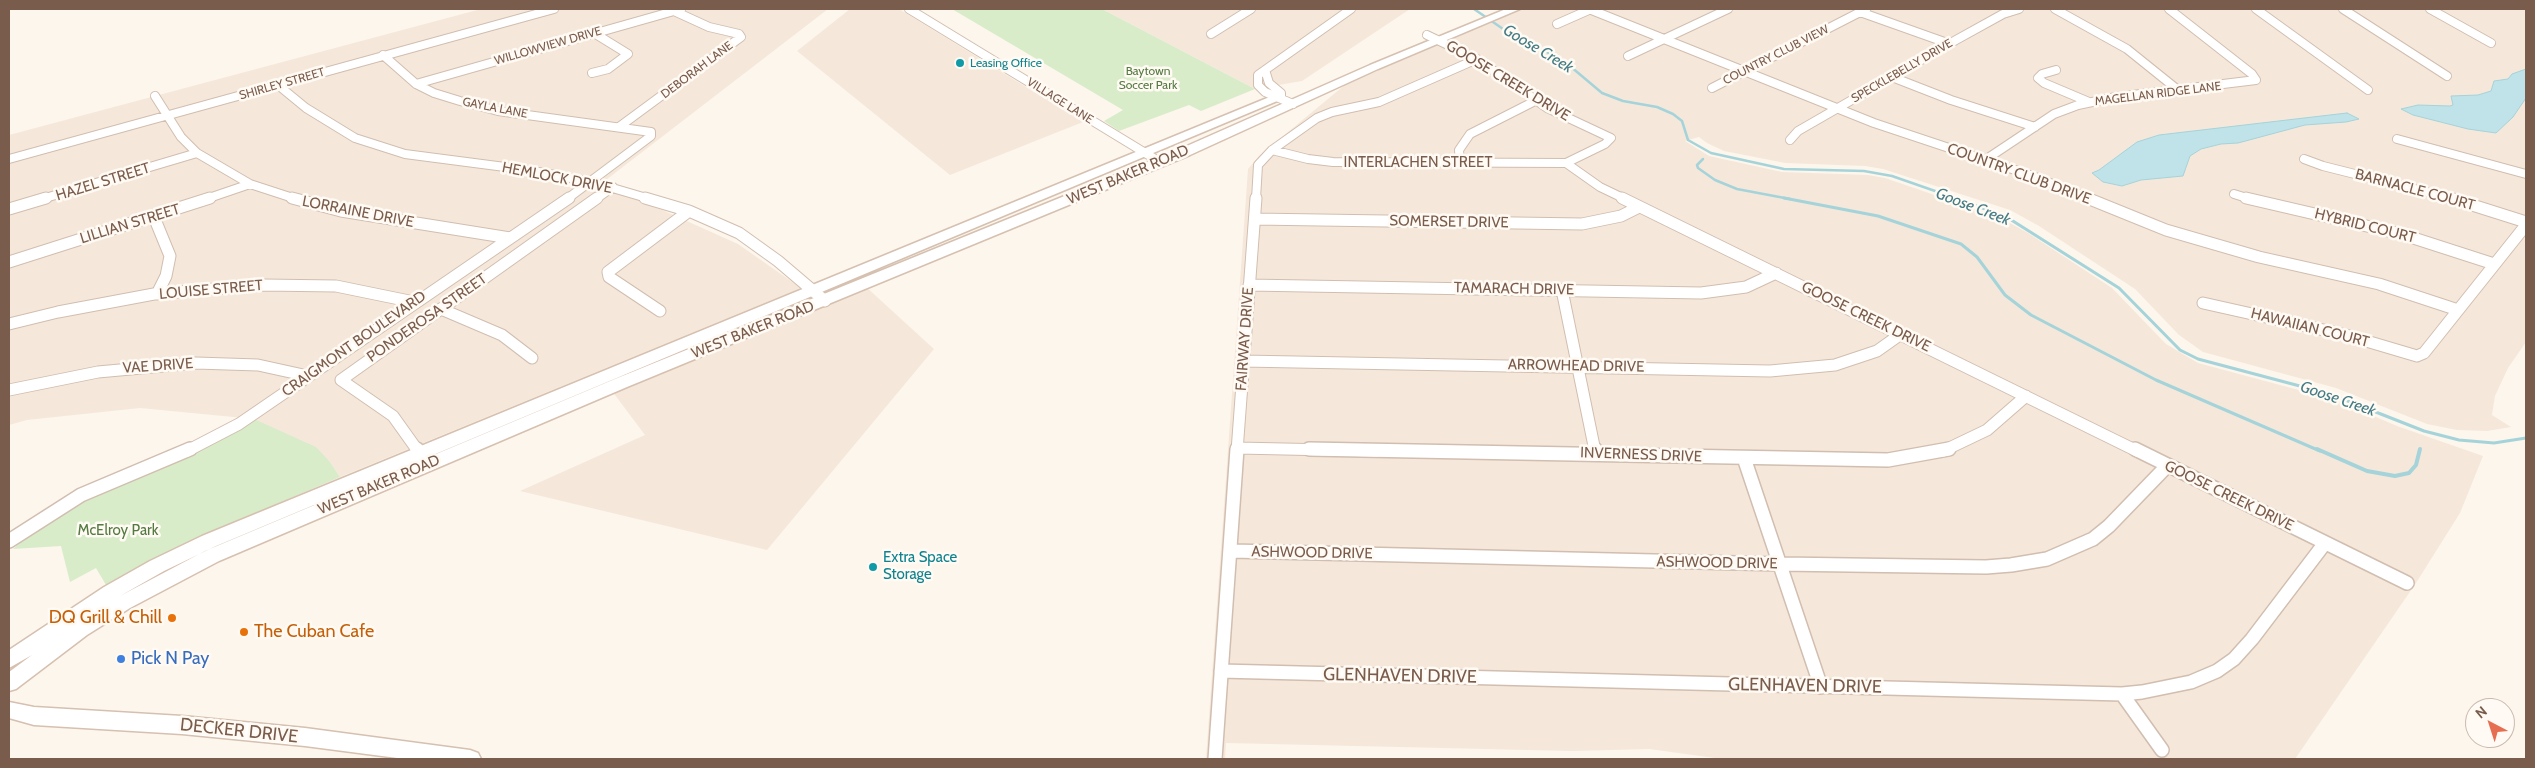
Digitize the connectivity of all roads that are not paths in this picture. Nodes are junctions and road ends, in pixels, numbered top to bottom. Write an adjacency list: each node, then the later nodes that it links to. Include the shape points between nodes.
1 (554, 9): 24 (street, SHIRLEY STREET)
2 (910, 9): 49 (street, VILLAGE LANE)
3 (1251, 9): 19 (street)
4 (1351, 9): 39 (street, via 1258,75 1258,85 1269,96)
5 (1490, 9): 20 (main road, WEST BAKER ROAD)
6 (1515, 9): 20 (main road, WEST BAKER ROAD)
7 (1590, 9): 17 (street); 21 (street, COUNTRY CLUB DRIVE)
8 (1728, 9): 21 (street)
9 (2019, 9): 23 (street, SPECKLEBELLY DRIVE, via 2003,14)
10 (2055, 9): 35 (street, via 2119,44)
11 (2170, 9): 35 (street, MAGELLAN RIDGE LANE, via 2256,80)
12 (2256, 9): 36 (street)
13 (2343, 9): 30 (street)
14 (2430, 9): 22 (street)
15 (677, 10): 18 (street, WILLOWVIEW DRIVE); 43 (street, DEBORAH LANE, via 709,27 741,37)
16 (1863, 10): 23 (street); 28 (street, COUNTRY CLUB VIEW)
17 (1557, 24)
18 (594, 33): 29 (street, via 628,54 608,69); 32 (street, WILLOWVIEW DRIVE)
19 (1211, 34)
20 (1433, 37): 26 (street, GOOSE CREEK DRIVE); 39 (main road, WEST BAKER ROAD)
21 (1664, 39): 25 (street); 28 (street, COUNTRY CLUB DRIVE)
22 (2491, 43)
23 (1950, 44): 31 (street, SPECKLEBELLY DRIVE)
24 (383, 56): 32 (street, GAYLA LANE); 33 (street, SHIRLEY STREET)
25 (1628, 56)
26 (1477, 59): 38 (street, GOOSE CREEK DRIVE); 47 (street, FAIRWAY DRIVE, via 1378,102 1317,118)
27 (2056, 70): 40 (street, via 2038,78)
28 (1745, 71): 34 (street, COUNTRY CLUB VIEW); 41 (street, COUNTRY CLUB DRIVE)
29 (592, 73)
30 (2447, 76)
31 (1892, 77): 41 (street, SPECKLEBELLY DRIVE); 44 (street)
32 (416, 84): 43 (street, GAYLA LANE, via 434,93 498,111)
33 (278, 85): 42 (street, SHIRLEY STREET); 57 (street, HEMLOCK DRIVE, via 306,108 355,138 405,154)
34 (1712, 88)
35 (2178, 90): 40 (street, MAGELLAN RIDGE LANE)
36 (2368, 90)
37 (155, 96): 42 (street, LORRAINE DRIVE)
38 (1535, 100): 54 (street, GOOSE CREEK DRIVE, via 1611,138); 55 (street, via 1470,134 1459,150)
39 (1287, 101): 49 (main road, WEST BAKER ROAD); 53 (main road, WEST BAKER ROAD)
40 (2088, 102): 44 (street, MAGELLAN RIDGE LANE, via 2062,111)
41 (1837, 108): 46 (street, SPECKLEBELLY DRIVE, via 1798,131); 52 (street, COUNTRY CLUB DRIVE)
42 (166, 116): 48 (street, LORRAINE DRIVE); 50 (street, SHIRLEY STREET)
43 (620, 127): 57 (street, CRAIGMONT BOULEVARD, via 647,130 651,136)
44 (2034, 127): 52 (street, MAGELLAN RIDGE LANE)
45 (2397, 139): 56 (street)
46 (1790, 140)
47 (1272, 150): 55 (street, INTERLACHEN STREET, via 1321,161); 65 (street, FAIRWAY DRIVE, via 1257,171)
48 (197, 153): 58 (street, LORRAINE DRIVE); 62 (street, HAZEL STREET)
49 (1146, 154): 53 (street, VILLAGE LANE); 66 (main road, WEST BAKER ROAD)
50 (9, 159)
51 (2304, 159): 67 (street, BARNACLE COURT, via 2467,203)
52 (1985, 160): 79 (street, COUNTRY CLUB DRIVE, via 2182,235 2259,257 2380,284)
53 (1160, 162): 66 (main road, WEST BAKER ROAD)
54 (1566, 162): 55 (street, INTERLACHEN STREET); 61 (street, GOOSE CREEK DRIVE, via 1586,179)
55 (1460, 164)
56 (2526, 174)
57 (592, 182): 59 (street, HEMLOCK DRIVE); 68 (street, CRAIGMONT BOULEVARD)
58 (250, 184): 64 (street, LILLIAN STREET); 68 (street, LORRAINE DRIVE, via 341,211)
59 (613, 187): 63 (street, HEMLOCK DRIVE); 78 (street, PONDEROSA STREET)
60 (2234, 194): 70 (street, HYBRID COURT, via 2401,234)
61 (1640, 207): 65 (street, SOMERSET DRIVE, via 1611,219 1575,224); 71 (street, GOOSE CREEK DRIVE)
62 (9, 209)
63 (689, 211): 75 (street, HEMLOCK DRIVE, via 739,233); 80 (street, via 608,272 609,277)
64 (154, 217): 69 (street, LILLIAN STREET); 74 (street, via 170,256 166,276)
65 (1255, 219): 72 (street, FAIRWAY DRIVE)
66 (1004, 220): 75 (main road, WEST BAKER ROAD)
67 (2526, 224): 70 (street)
68 (510, 238): 76 (street, CRAIGMONT BOULEVARD)
69 (9, 262)
70 (2494, 264): 79 (street)
71 (1776, 273): 73 (street, TAMARACH DRIVE, via 1746,287 1714,292); 82 (street, GOOSE CREEK DRIVE)
72 (1249, 285): 73 (street, TAMARACH DRIVE); 84 (street, FAIRWAY DRIVE)
73 (1562, 290): 85 (street)
74 (157, 294): 76 (street, LOUISE STREET, via 264,285 336,286); 81 (street, LOUISE STREET)
75 (819, 296): 92 (main road, WEST BAKER ROAD)
76 (414, 302): 86 (street, CRAIGMONT BOULEVARD)
77 (2203, 303): 79 (street, HAWAIIAN COURT, via 2346,335 2417,356 2424,353)
78 (441, 309): 83 (street, via 502,335); 92 (street, PONDEROSA STREET, via 341,380 393,416)
79 (2458, 310)
80 (660, 311)
81 (9, 324)
82 (1901, 334): 85 (street, ARROWHEAD DRIVE, via 1877,351 1854,360 1802,369); 88 (street, GOOSE CREEK DRIVE)
83 (532, 358)
84 (1243, 360): 85 (street, ARROWHEAD DRIVE); 89 (street, FAIRWAY DRIVE)
85 (1579, 366): 90 (street)
86 (308, 376): 87 (street, VAE DRIVE, via 258,365 196,363 98,372); 95 (street, CRAIGMONT BOULEVARD, via 239,424 200,445 81,495)
87 (9, 390)
88 (2026, 396): 91 (street, INVERNESS DRIVE, via 1987,430 1950,448 1913,457 1861,460); 93 (street, GOOSE CREEK DRIVE)
89 (1238, 448): 90 (street, INVERNESS DRIVE); 97 (street, FAIRWAY DRIVE)
90 (1596, 454): 91 (street, INVERNESS DRIVE)
91 (1744, 458): 98 (street)
92 (424, 459): 94 (main road, WEST BAKER ROAD)
93 (2167, 466): 96 (street, GOOSE CREEK DRIVE); 98 (street, ASHWOOD DRIVE, via 2093,539 2047,559 1986,567)
94 (284, 517): 100 (main road, WEST BAKER ROAD, via 157,566 81,610); 102 (main road, WEST BAKER ROAD, via 123,603 80,630)
95 (9, 542)
96 (2325, 543): 99 (street, GOOSE CREEK DRIVE); 104 (street, GLENHAVEN DRIVE, via 2234,659 2217,671 2191,682)
97 (1232, 551): 98 (street, ASHWOOD DRIVE); 101 (street, FAIRWAY DRIVE)
98 (1780, 564): 103 (street)
99 (2407, 583)
100 (9, 660)
101 (1221, 671): 103 (street, GLENHAVEN DRIVE); 110 (street, FAIRWAY DRIVE)
102 (9, 683)
103 (1821, 687): 104 (street, GLENHAVEN DRIVE)
104 (2122, 694): 108 (street)
105 (9, 710): 106 (main road, DECKER DRIVE)
106 (34, 716): 107 (main road); 109 (main road, DECKER DRIVE, via 251,732)
107 (9, 724)
108 (2162, 750)
109 (470, 759)
110 (1215, 759)

